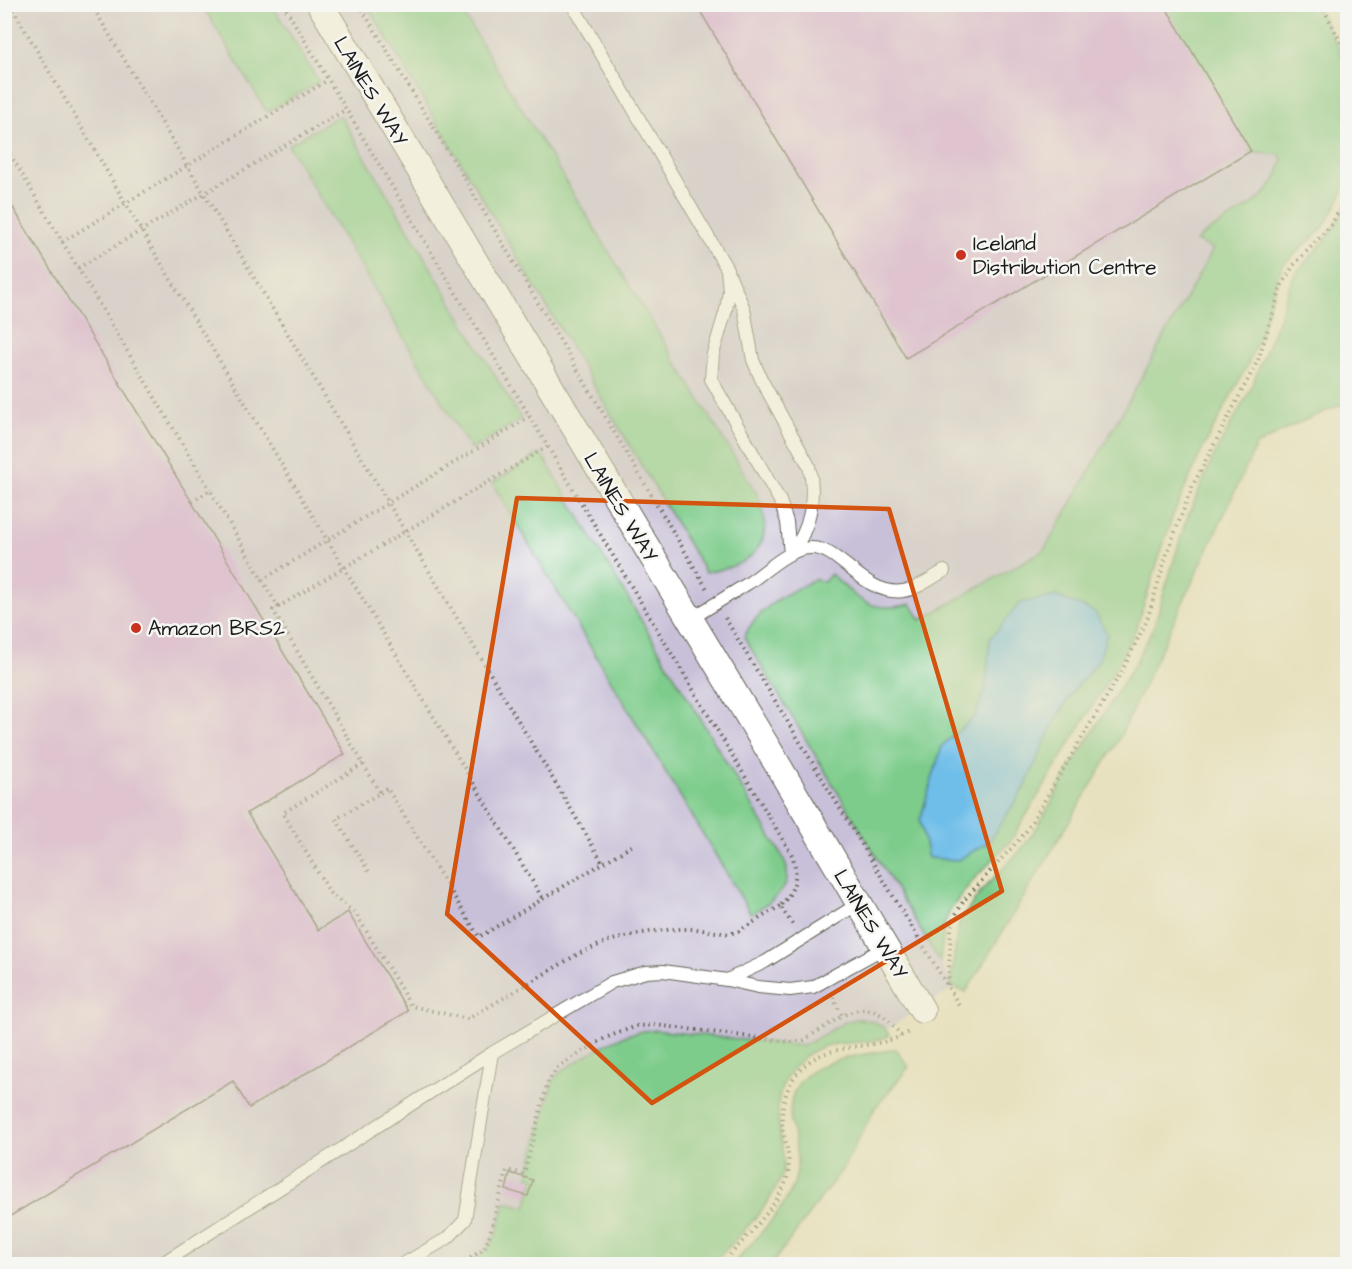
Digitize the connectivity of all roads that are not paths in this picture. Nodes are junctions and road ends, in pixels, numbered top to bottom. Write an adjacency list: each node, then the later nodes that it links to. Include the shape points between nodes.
1 (320, 4): 6 (street, LAINES WAY)
2 (572, 4): 3 (lane)
3 (727, 268): 4 (lane, via 729,291 713,354 711,379 780,501); 4 (lane, via 744,309 753,360 809,466 812,480 808,522)
4 (790, 554): 5 (lane, via 804,548 822,549 862,579 894,591 904,591); 6 (lane)
5 (944, 571)
6 (688, 620): 7 (street, LAINES WAY)
7 (858, 904): 8 (street, LAINES WAY); 9 (lane, via 765,962)
8 (884, 948): 9 (lane, via 813,987 790,990); 10 (street, LAINES WAY)
9 (727, 980): 11 (lane, via 663,971 630,976 612,982)
10 (926, 1015)
11 (492, 1053): 12 (lane); 13 (lane, via 465,1220 448,1238)
12 (162, 1264)
13 (403, 1264)

